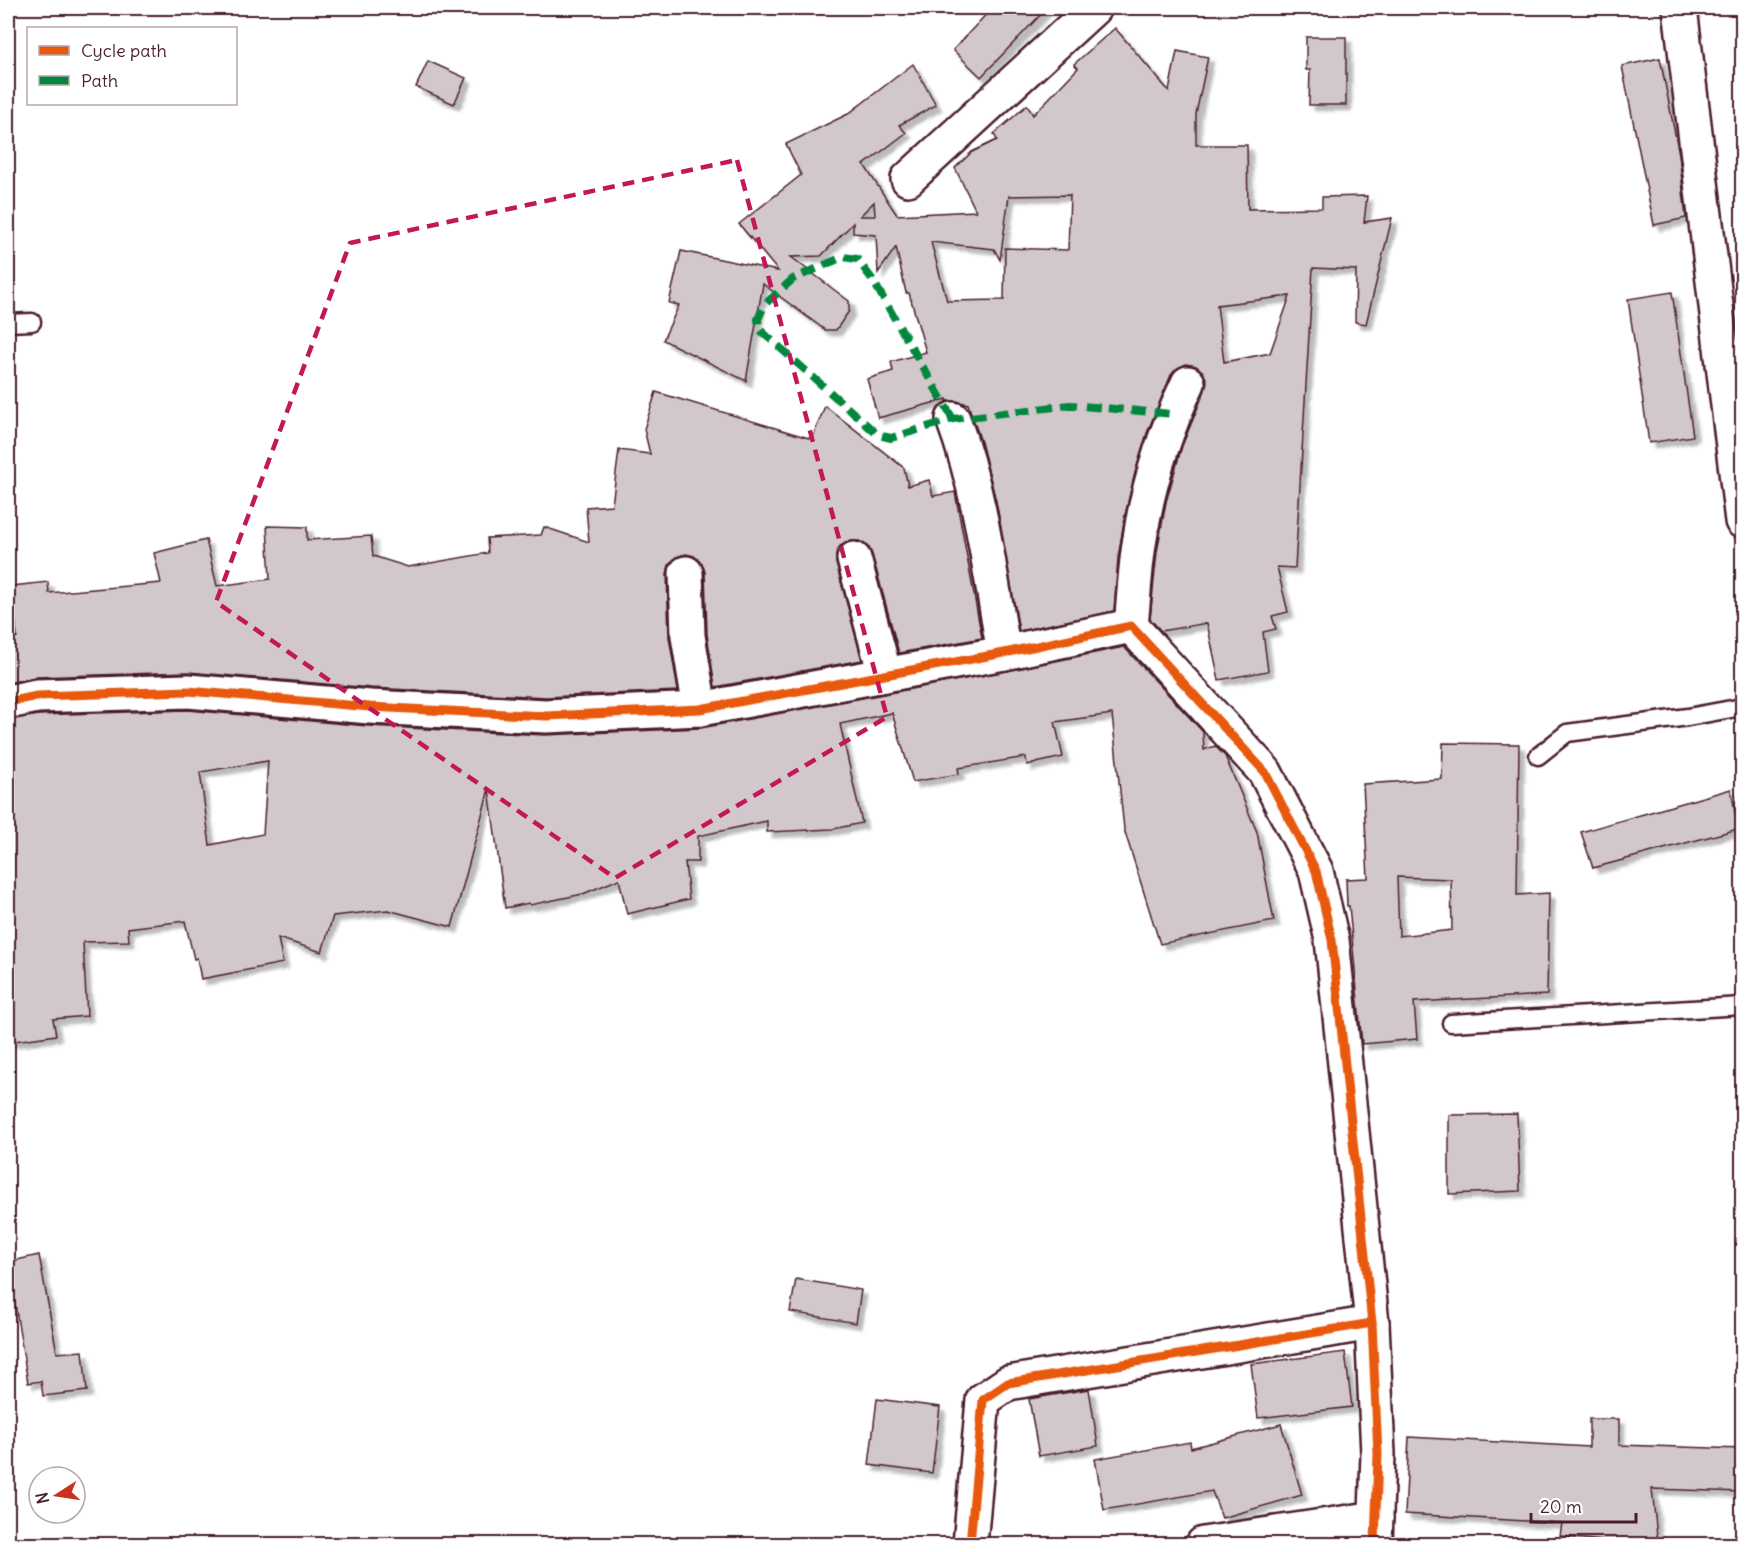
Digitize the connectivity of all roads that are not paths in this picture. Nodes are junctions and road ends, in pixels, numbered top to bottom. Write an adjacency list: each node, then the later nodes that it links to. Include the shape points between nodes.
1 (1094, 8): 3 (street)
2 (1680, 8): 8 (street)
3 (908, 179)
4 (32, 322): 5 (lane)
5 (8, 323)
6 (1188, 383): 11 (street, via 1173,414 1151,481)
7 (953, 419): 12 (street, via 976,499)
8 (1743, 521)
9 (854, 559): 13 (street)
10 (686, 573): 16 (street, via 688,636)
11 (1131, 626): 12 (street); 20 (street, via 1265,772 1316,872 1332,940)
12 (1004, 652): 13 (street)
13 (885, 675): 16 (street)
14 (8, 702): 16 (street, via 37,696 188,691 370,707 546,716)
15 (1743, 707): 17 (lane, via 1566,733)
16 (700, 709)
17 (1539, 756)
18 (1743, 1006): 19 (lane)
19 (1451, 1023)
20 (1372, 1323): 21 (street, via 1378,1454); 22 (street, via 1008,1383 983,1400)
21 (1376, 1531): 23 (street)
22 (970, 1545)
23 (1203, 1545)

